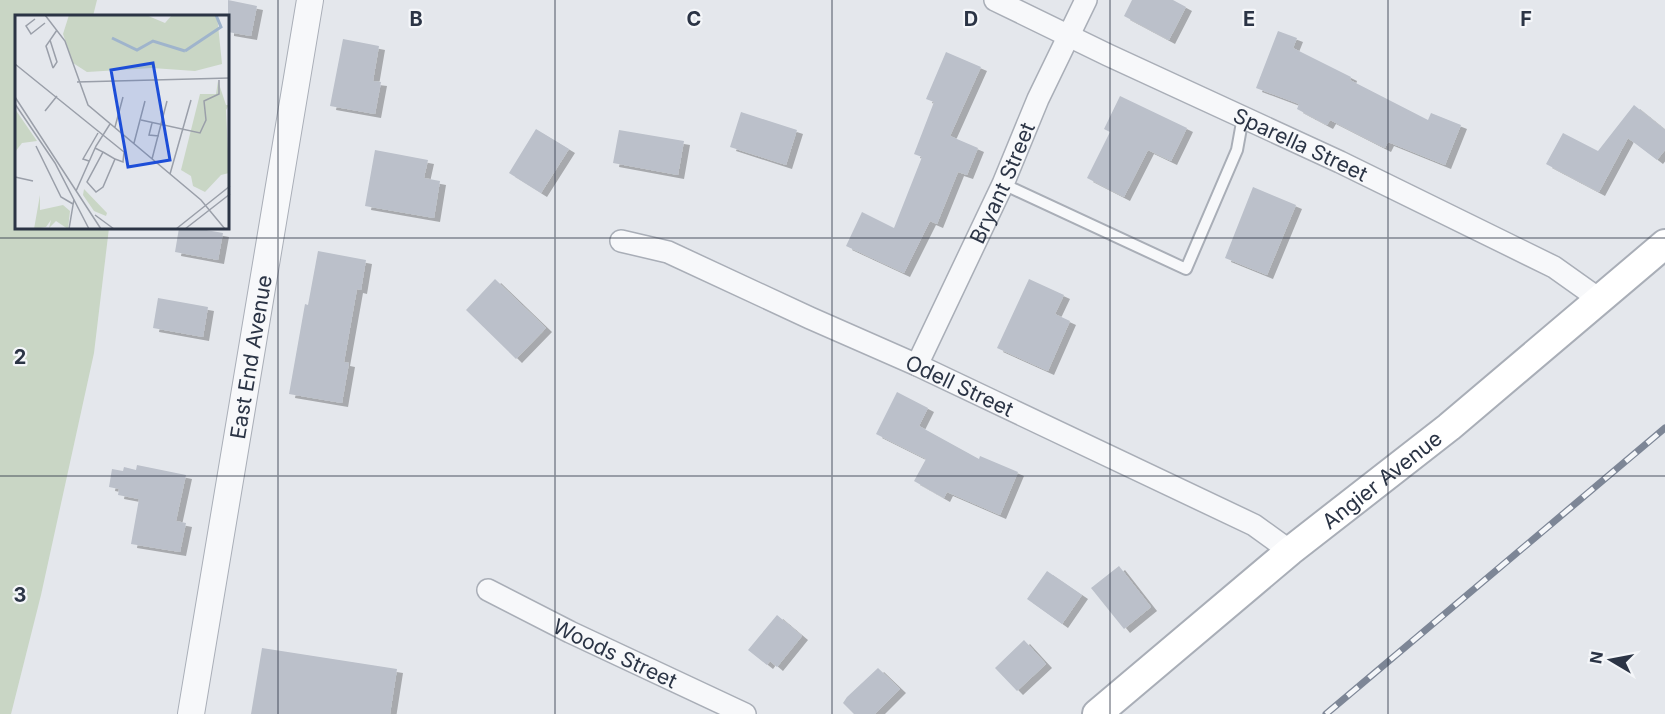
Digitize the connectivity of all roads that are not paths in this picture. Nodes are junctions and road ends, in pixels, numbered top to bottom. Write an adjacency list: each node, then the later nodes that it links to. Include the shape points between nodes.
1 (310, 0): 13 (street, East End Avenue)
2 (995, 0): 4 (street, Sparella Street)
3 (1086, 0): 4 (street, Bryant Street)
4 (1069, 34): 5 (street, Sparella Street); 6 (street, Bryant Street)
5 (1243, 117): 6 (lane, via 1237,150 1186,269); 9 (street, Sparella Street, via 1554,267)
6 (1003, 184): 10 (street, Bryant Street)
7 (621, 241): 10 (street, Odell Street, via 668,252)
8 (1665, 244): 9 (main road, Angier Avenue)
9 (1599, 299): 11 (main road, Angier Avenue, via 1449,427)
10 (917, 365): 11 (street, Odell Street, via 1254,525)
11 (1290, 550): 15 (main road, Angier Avenue)
12 (488, 590): 14 (street, Woods Street)
13 (191, 714)
14 (745, 714)
15 (1097, 714)

